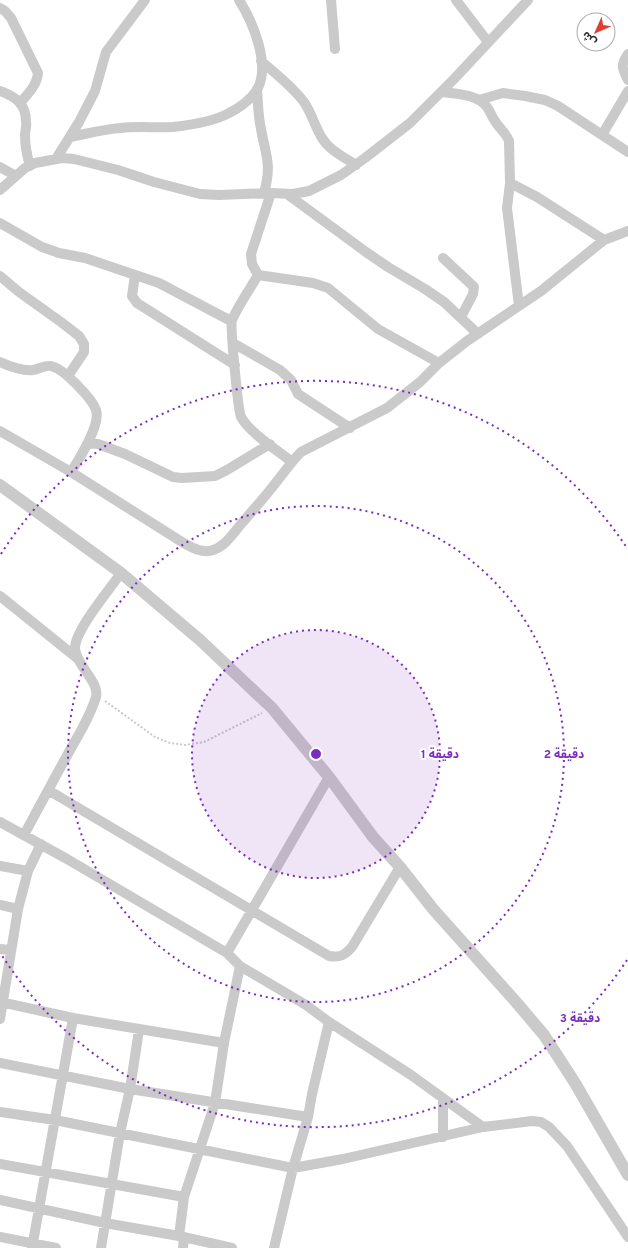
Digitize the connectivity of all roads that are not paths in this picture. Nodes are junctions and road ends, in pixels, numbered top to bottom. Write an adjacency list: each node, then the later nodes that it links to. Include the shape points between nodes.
1 (145, 0): 19 (street, via 106,52 95,91)
2 (239, 0): 10 (street, via 254,30 261,51)
3 (331, 0): 8 (street)
4 (456, 0): 7 (street)
5 (528, 0): 7 (street)
6 (0, 8): 17 (street, via 11,18 38,72 35,85)
7 (488, 42): 15 (street)
8 (335, 50)
9 (628, 54): 11 (street, via 622,69)
10 (261, 61): 12 (street, via 262,72); 22 (street, via 304,102 322,139 331,149)
11 (628, 80)
12 (257, 89): 19 (street, via 246,102 228,114 205,122 172,127 120,128); 28 (street, via 260,127 269,167)
13 (0, 91): 17 (street)
14 (628, 91): 18 (street)
15 (441, 92): 16 (street, via 462,94); 22 (street, via 410,123)
16 (479, 100): 18 (street, via 503,93 545,100); 26 (street, via 508,136)
17 (20, 103): 23 (street, via 26,116 26,154)
18 (602, 135): 20 (street)
19 (70, 137): 21 (street)
20 (628, 152)
21 (56, 159): 23 (street); 28 (street, via 74,159 200,194)
22 (356, 165): 29 (street, via 308,191)
23 (30, 166): 25 (street)
24 (0, 167): 25 (street)
25 (16, 176): 27 (street)
26 (510, 183): 32 (street, via 537,196); 37 (street, via 507,208)
27 (0, 190)
28 (267, 193): 29 (street); 35 (street, via 251,254 252,264)
29 (287, 194): 38 (street, via 366,252 425,289)
30 (0, 223): 34 (street, via 42,247)
31 (628, 231): 32 (street)
32 (604, 240): 37 (street, via 541,291)
33 (443, 258): 38 (street, via 474,287)
34 (135, 275): 39 (street, via 159,283); 44 (street, via 132,296 137,303)
35 (258, 275): 39 (street); 43 (street, via 313,283 328,288 378,329)
36 (0, 276): 45 (street, via 83,340 84,352)
37 (518, 306): 40 (street)
38 (461, 317): 40 (street)
39 (231, 321): 41 (street)
40 (478, 334): 43 (street)
41 (233, 343): 44 (street); 46 (street, via 280,370 291,380 298,394)
42 (0, 362): 45 (street, via 32,370 49,366)
43 (439, 363): 46 (street, via 387,408)
44 (235, 365): 49 (street, via 241,416 248,426)
45 (68, 376): 48 (street, via 96,410 96,420)
46 (350, 428): 50 (street, via 301,452)
47 (0, 431): 51 (street)
48 (88, 444): 49 (street, via 98,444 173,477 182,478 215,476); 51 (street)
49 (270, 444): 50 (street)
50 (292, 462): 51 (street, via 222,546 206,551 182,542)
51 (71, 472)
52 (0, 485): 53 (street)
53 (121, 573): 55 (street, via 80,632 75,648); 56 (street, via 200,640 272,708)
54 (0, 596): 55 (street)
55 (77, 658): 57 (street, via 95,688 96,695 88,718)
56 (329, 777): 62 (street, via 373,837); 66 (street)
57 (48, 790): 59 (street); 66 (street)
58 (0, 822): 59 (street)
59 (24, 835): 60 (street)
60 (41, 844): 63 (street); 69 (street)
61 (0, 866): 63 (street)
62 (400, 867): 66 (street, via 352,947 340,956 329,956); 92 (street, via 433,909 544,1035)
63 (28, 871): 65 (street)
64 (0, 905): 65 (street)
65 (18, 908): 68 (street)
66 (253, 910): 69 (street)
67 (0, 948): 68 (street)
68 (10, 950): 71 (street)
69 (227, 953): 70 (street)
70 (240, 966): 74 (street, via 306,1005); 76 (street)
71 (1, 1002): 72 (street); 73 (street)
72 (73, 1018): 75 (street); 78 (street)
73 (0, 1019)
74 (329, 1022): 80 (street); 83 (street)
75 (139, 1030): 76 (street); 79 (street)
76 (224, 1043): 81 (street)
77 (0, 1063): 78 (street)
78 (62, 1075): 79 (street); 84 (street)
79 (130, 1089): 81 (street); 86 (street)
80 (443, 1098): 85 (street); 87 (street)
81 (215, 1103): 83 (street); 88 (street)
82 (0, 1112): 84 (street)
83 (308, 1117): 90 (street)
84 (55, 1120): 86 (street); 91 (street)
85 (483, 1127): 87 (street); 100 (street, via 532,1121 541,1122 549,1127 567,1146)
86 (120, 1133): 88 (street); 93 (street)
87 (443, 1137): 90 (street)
88 (199, 1148): 90 (street); 94 (street)
89 (0, 1164): 91 (street)
90 (294, 1168): 106 (street)
91 (46, 1172): 93 (street); 96 (street)
92 (628, 1175)
93 (112, 1184): 94 (street); 97 (street)
94 (184, 1197): 98 (street)
95 (0, 1200): 96 (street)
96 (38, 1209): 97 (street); 101 (street)
97 (105, 1223): 98 (street); 103 (street)
98 (182, 1236): 104 (street); 105 (street)
99 (0, 1237): 101 (street)
100 (628, 1237)
101 (32, 1245): 102 (street)
102 (56, 1248)
103 (101, 1248)
104 (183, 1248)
105 (232, 1248)
106 (274, 1248)

